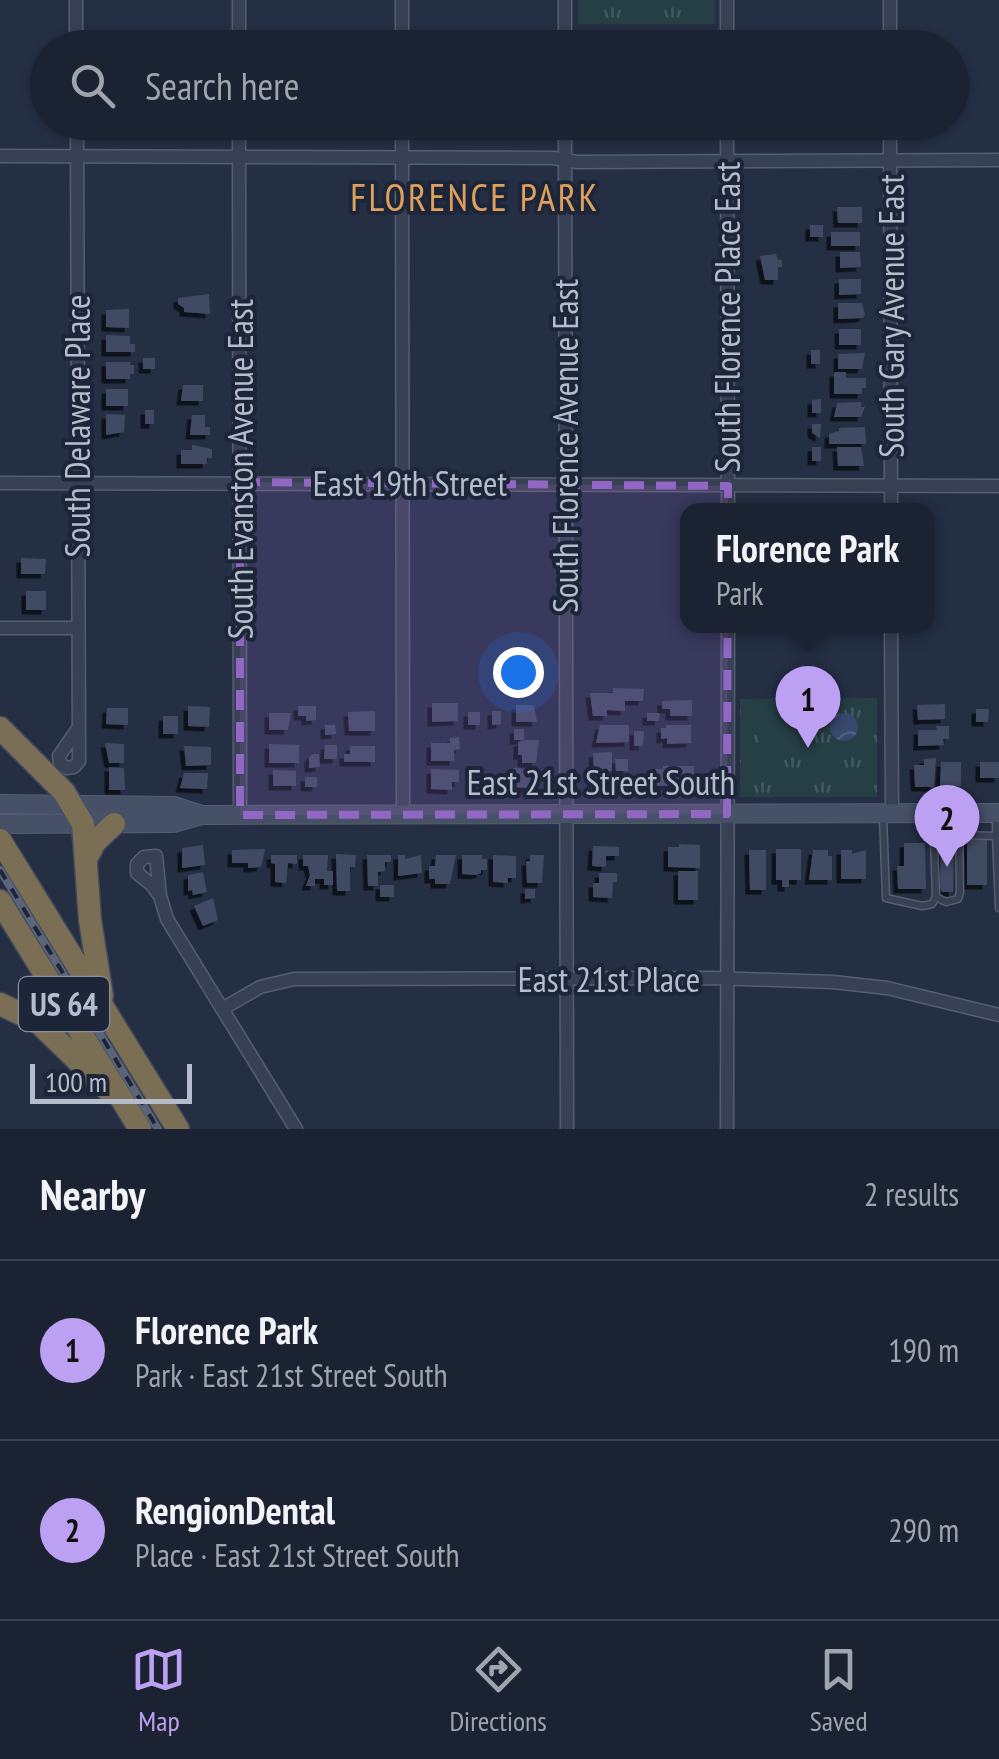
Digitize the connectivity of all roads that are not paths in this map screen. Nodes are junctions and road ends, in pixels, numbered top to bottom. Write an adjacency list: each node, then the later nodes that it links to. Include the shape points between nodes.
1 (76, 0): 7 (street)
2 (239, 0): 8 (street)
3 (402, 0): 9 (street)
4 (565, 0): 10 (street)
5 (727, 0): 11 (street)
6 (890, 0): 12 (street)
7 (76, 30)
8 (239, 30)
9 (402, 30)
10 (565, 30)
11 (727, 30)
12 (890, 30)
13 (77, 140): 20 (street, South Delaware Place)
14 (239, 140): 21 (street, South Evanston Avenue East)
15 (402, 140): 22 (street)
16 (565, 140): 23 (street, South Florence Avenue East)
17 (727, 140): 24 (street, South Florence Place East)
18 (890, 140): 25 (street, South Gary Avenue East)
19 (0, 156): 20 (street)
20 (77, 156): 21 (street); 28 (street, South Delaware Place)
21 (239, 157): 22 (street); 29 (street, South Evanston Avenue East)
22 (402, 158): 23 (street); 30 (street)
23 (565, 160): 24 (street); 31 (street, South Florence Avenue East)
24 (727, 160): 25 (street); 32 (street, South Florence Place East)
25 (890, 160): 26 (street); 33 (street, South Gary Avenue East)
26 (999, 160)
27 (0, 482): 28 (street, East 19th Street)
28 (77, 482): 29 (street, East 19th Street); 38 (street, South Delaware Place)
29 (240, 482): 30 (street, East 19th Street); 48 (street, South Evanston Avenue East)
30 (402, 483): 31 (street, East 19th Street); 52 (street)
31 (565, 485): 32 (street, East 19th Street); 53 (street, South Florence Avenue East)
32 (728, 486): 33 (street, East 19th Street); 35 (street, South Florence Place East)
33 (891, 486): 34 (street, East 19th Street); 36 (street, South Gary Avenue East)
34 (999, 486)
35 (728, 503)
36 (891, 503)
37 (0, 628): 38 (street)
38 (77, 628): 42 (street, South Delaware Place)
39 (728, 633): 49 (street)
40 (891, 633): 50 (street)
41 (0, 728): 46 (highway)
42 (77, 730)
43 (0, 804): 46 (main road, East 21st Street South)
44 (959, 813): 45 (main road, East 21st Street South); 51 (main road, East 21st Street South); 56 (lane)
45 (998, 813): 57 (lane)
46 (78, 814): 47 (main road, East 21st Street South, via 174,806); 54 (main road, East 21st Street South); 55 (main road, East 21st Street South); 59 (highway)
47 (202, 814): 48 (main road, East 21st Street South); 55 (main road, East 21st Street South, via 174,823)
48 (240, 814): 52 (main road, East 21st Street South)
49 (727, 814): 50 (main road, East 21st Street South); 53 (main road, East 21st Street South); 65 (street)
50 (887, 814): 51 (main road, East 21st Street South); 61 (lane, via 886,898 922,906)
51 (932, 814): 61 (lane)
52 (403, 815): 53 (main road, East 21st Street South)
53 (565, 815): 64 (street, South Florence Avenue East)
54 (0, 824)
55 (114, 824): 59 (highway)
56 (960, 835): 57 (lane); 61 (lane, via 958,899)
57 (996, 836): 63 (lane)
58 (0, 840): 67 (highway, US 64)
59 (87, 857): 67 (highway)
60 (160, 896): 68 (street, via 174,933)
61 (936, 897)
62 (0, 901): 70 (highway, US 64)
63 (999, 908)
64 (566, 979): 65 (street, East 21st Place); 68 (street, East 21st Place, via 294,979 260,987); 74 (street, South Florence Avenue East)
65 (728, 979): 69 (street, East 21st Place, via 886,988); 75 (street)
66 (0, 1004): 70 (highway, via 38,1022)
67 (104, 1005): 72 (highway, US 64)
68 (222, 1010): 73 (street)
69 (999, 1015)
70 (127, 1107): 71 (highway, US 64)
71 (140, 1129)
72 (178, 1129)
73 (296, 1129)
74 (567, 1129)
75 (727, 1129)

